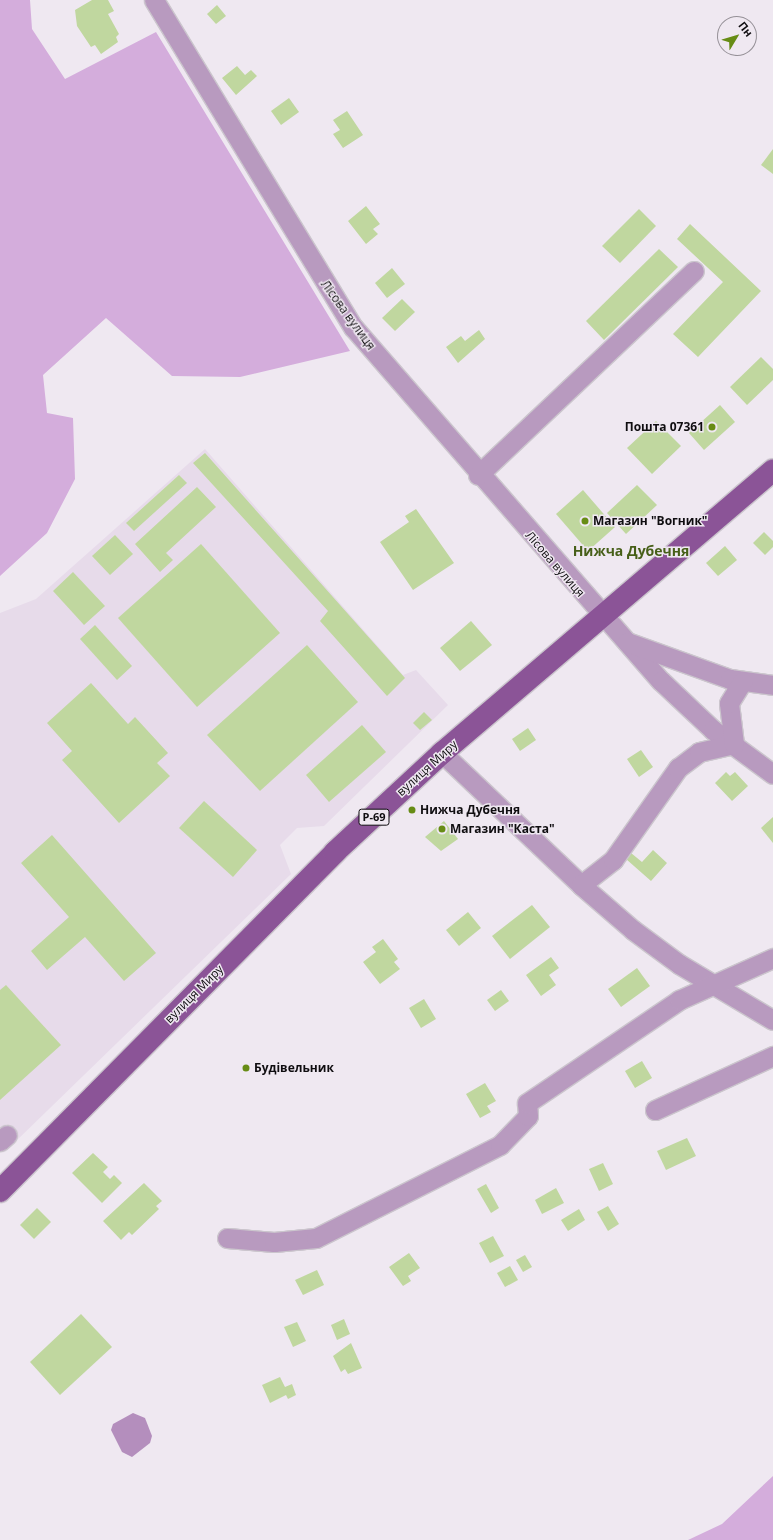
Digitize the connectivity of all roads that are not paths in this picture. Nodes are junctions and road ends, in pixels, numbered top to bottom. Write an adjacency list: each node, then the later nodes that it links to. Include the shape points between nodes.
1 (154, 0): 4 (street, Лісова вулиця, via 353,327)
2 (694, 271): 4 (street)
3 (773, 470): 5 (main road, вулиця Миру / Р-69)
4 (478, 475): 5 (street, Лісова вулиця)
5 (601, 616): 6 (street, Лісова вулиця); 10 (main road, вулиця Миру / Р-69)
6 (624, 641): 7 (street); 9 (street, Лісова вулиця, via 689,709)
7 (742, 682): 8 (street); 9 (street, via 729,703)
8 (773, 685)
9 (734, 744): 11 (street, Лісова вулиця); 12 (street, via 699,752 678,768 613,860)
10 (442, 753): 12 (street); 18 (main road, вулиця Миру / Р-69, via 282,905)
11 (773, 774)
12 (581, 885): 14 (street, via 673,960)
13 (773, 958): 14 (street)
14 (711, 984): 15 (street); 19 (street, via 680,1000 527,1103 528,1116 500,1145 316,1238 274,1242)
15 (773, 1020)
16 (773, 1056): 17 (street)
17 (655, 1110)
18 (0, 1191)
19 (227, 1238)

